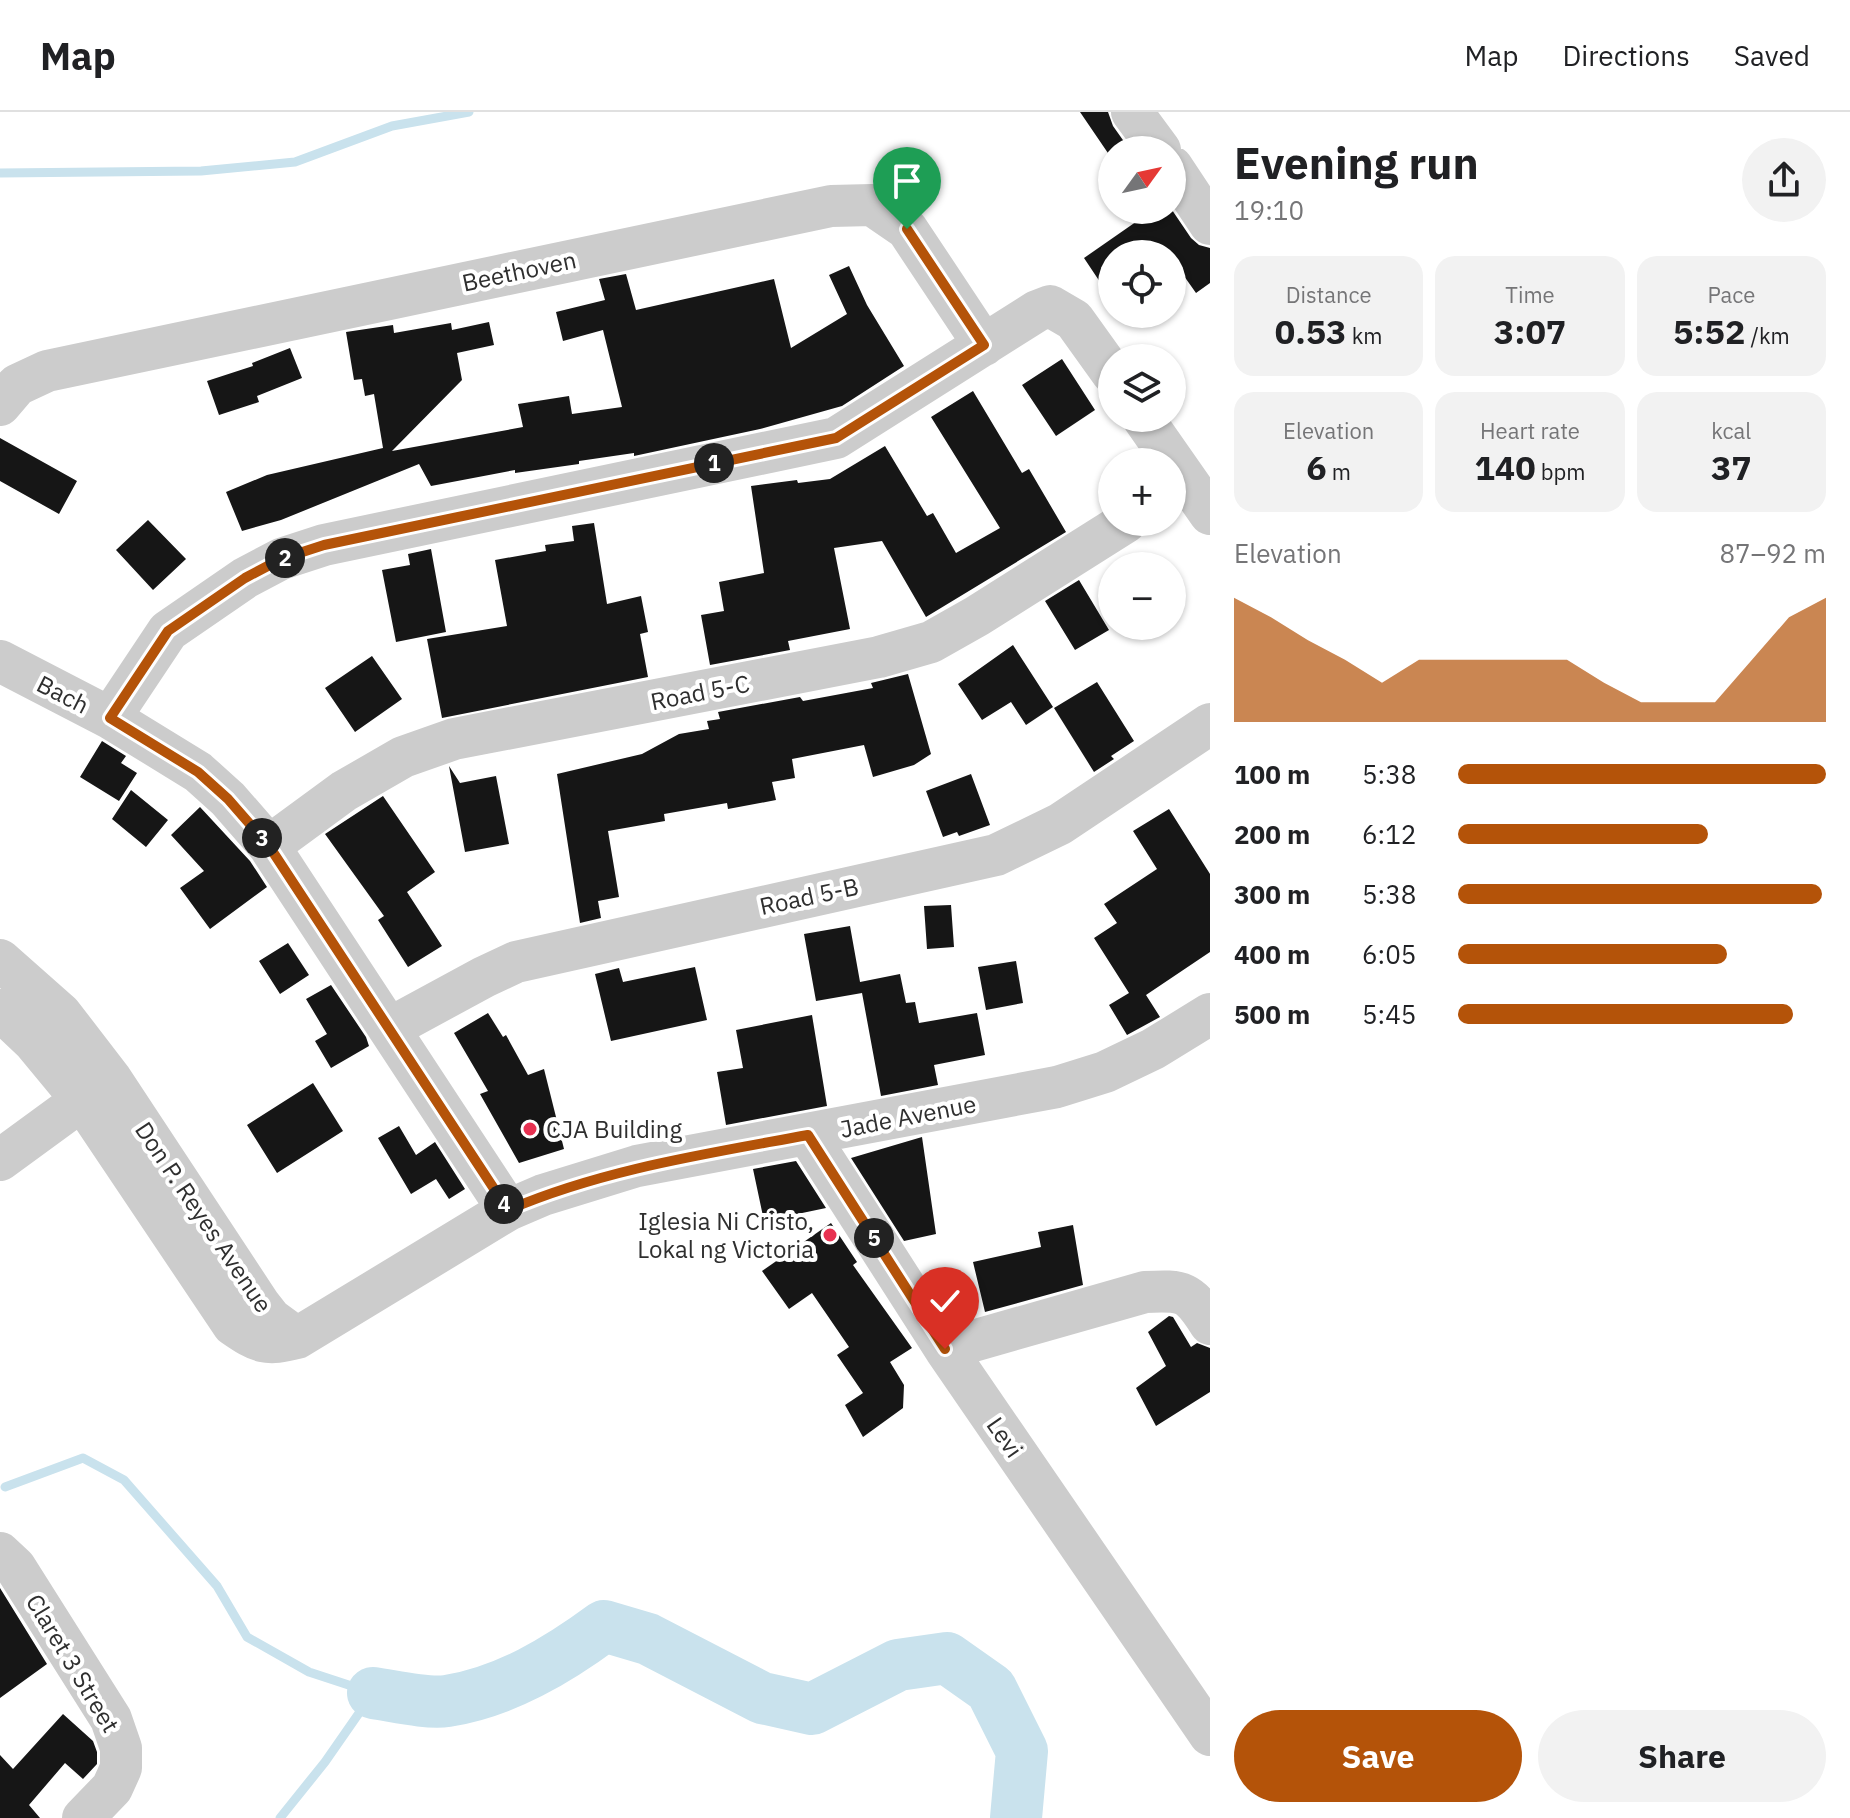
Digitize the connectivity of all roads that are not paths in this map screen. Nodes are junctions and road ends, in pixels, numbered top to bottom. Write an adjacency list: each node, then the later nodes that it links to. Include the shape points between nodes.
1 (1132, 112): 2 (street)
2 (1153, 136)
3 (1186, 177): 4 (street)
4 (1210, 224)
5 (984, 345): 6 (street, via 1050,306 1074,320); 7 (street, Beethoven, via 907,229 872,205 831,206 47,371 17,385); 12 (street, via 836,438 324,545 281,559 168,631)
6 (1098, 353)
7 (0, 405)
8 (1151, 432): 9 (street)
9 (1190, 496)
10 (1104, 536): 14 (street, Road 5-C, via 931,642 879,657 454,739 403,757 344,791)
11 (0, 661): 12 (street, Bach)
12 (110, 718): 14 (street, Bach, via 198,772)
13 (1210, 724): 18 (street, Road 5-B, via 1060,824 996,855 516,962)
14 (269, 846): 18 (street, Bach)
15 (0, 960): 19 (street, Don P. Reyes Avenue, via 61,1014)
16 (0, 1010): 19 (street, Don P. Reyes Avenue)
17 (1210, 1014): 20 (street, Jade Avenue, via 1105,1072 1057,1087)
18 (390, 1028): 22 (street, Bach)
19 (96, 1090): 21 (street); 24 (street, Don P. Reyes Avenue, via 271,1319)
20 (808, 1135): 22 (street, Jade Avenue, via 637,1166); 25 (street, Levi)
21 (0, 1160)
22 (508, 1210): 24 (street, Jade Avenue)
23 (1210, 1324): 25 (street, via 1196,1302 1176,1290 1145,1292)
24 (297, 1338)
25 (945, 1349): 27 (street, Levi)
26 (0, 1553): 28 (street, Claret 3 Street, via 15,1567 111,1719 121,1748 121,1768 112,1788)
27 (1210, 1735)
28 (83, 1818)

